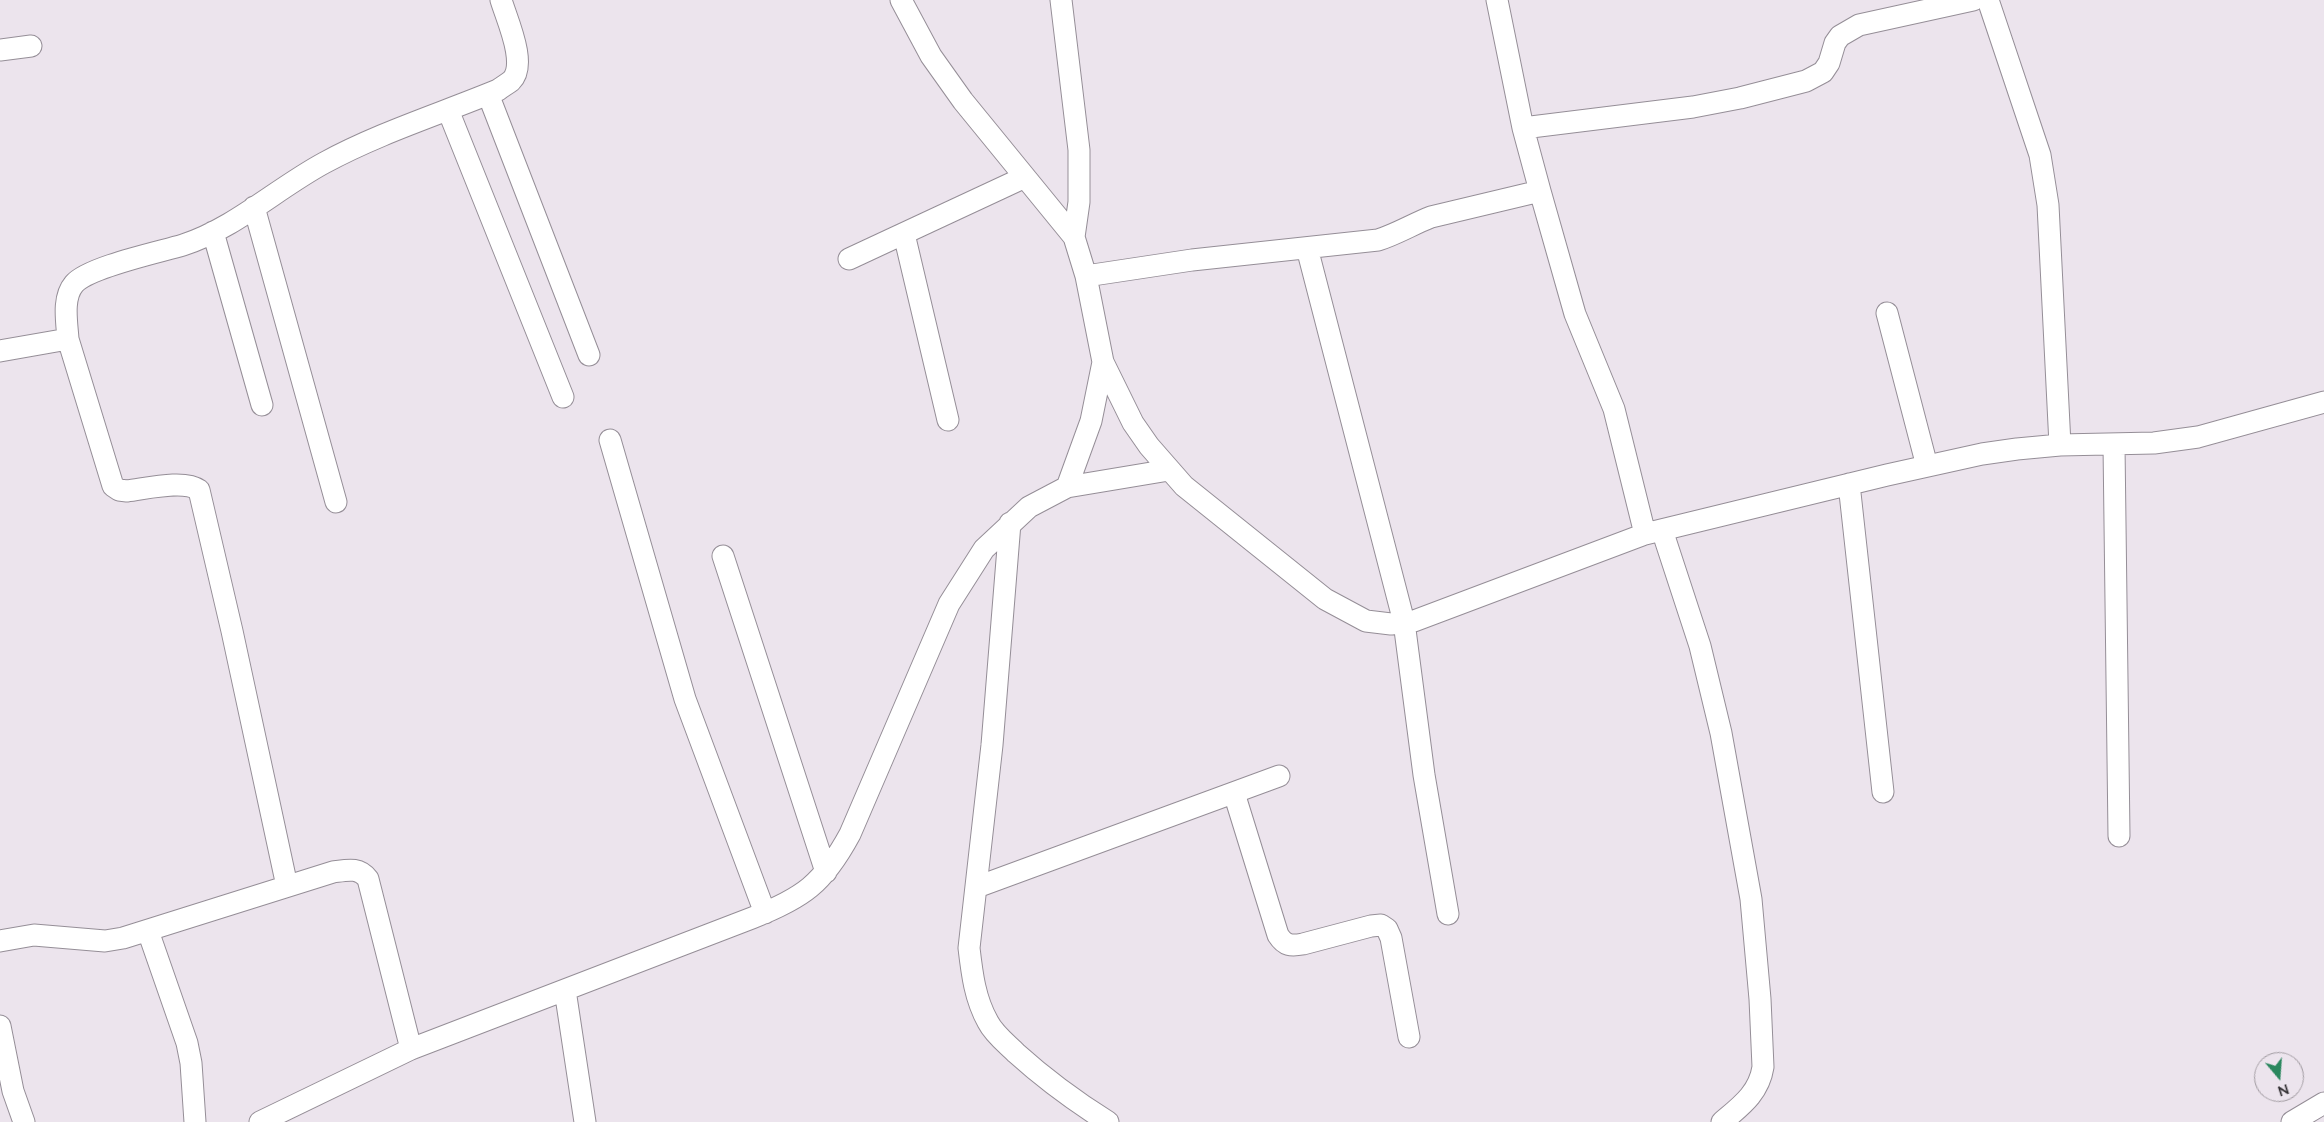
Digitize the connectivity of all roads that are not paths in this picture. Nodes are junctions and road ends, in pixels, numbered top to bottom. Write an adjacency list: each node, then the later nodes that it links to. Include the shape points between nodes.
1 (500, 0): 9 (street, via 517,52 518,69 512,80)
2 (901, 0): 12 (street, via 916,32 946,77)
3 (1061, 0): 17 (street, via 1079,150 1079,202)
4 (1497, 0): 11 (street)
5 (1973, 0): 11 (street, via 1854,28 1835,42 1823,72 1806,81 1693,107)
6 (1988, 0): 31 (street, via 2040,155 2044,179)
7 (31, 46): 8 (street)
8 (0, 50)
9 (488, 94): 10 (street); 24 (street)
10 (448, 110): 14 (street, via 339,155); 26 (street)
11 (1524, 128): 13 (street)
12 (1024, 176): 16 (street); 17 (street)
13 (1540, 191): 18 (street, via 1431,217 1378,240); 39 (street, via 1575,314 1614,409)
14 (254, 207): 15 (street); 37 (street)
15 (213, 232): 22 (street, via 185,244 102,269 74,284 67,303); 28 (street)
16 (904, 234): 19 (street); 29 (street)
17 (1074, 237): 20 (street)
18 (1307, 248): 20 (street, via 1192,260); 41 (street)
19 (849, 259)
20 (1086, 276): 25 (street)
21 (1887, 313): 33 (street)
22 (68, 339): 23 (street); 47 (street, via 113,486 127,491 193,485 202,496)
23 (0, 351)
24 (589, 355)
25 (1104, 362): 34 (street, via 1133,423); 36 (street, via 1091,421)
26 (563, 397)
27 (2324, 402): 32 (street, via 2198,437)
28 (262, 405)
29 (948, 420)
30 (610, 440): 49 (street, via 685,699)
31 (2060, 445): 32 (street); 33 (street, via 1982,454)
32 (2114, 445): 45 (street)
33 (1927, 466): 35 (street)
34 (1169, 470): 36 (street); 41 (street, via 1184,486 1326,599 1366,621)
35 (1849, 484): 39 (street); 43 (street)
36 (1067, 487): 38 (street, via 1029,507)
37 (336, 502)
38 (1010, 523): 46 (street, via 984,549 949,604 850,834); 48 (street)
39 (1654, 532): 41 (street); 63 (street, via 1700,646 1712,692 1751,899 1763,1057 1761,1079 1751,1096)
40 (722, 556): 46 (street)
41 (1404, 622): 50 (street, via 1424,775)
42 (1279, 776): 44 (street)
43 (1883, 792)
44 (1234, 793): 48 (street); 55 (street, via 1283,943 1292,946 1382,925 1391,938)
45 (2119, 836)
46 (826, 872): 49 (street, via 797,897)
47 (287, 886): 51 (street); 56 (street, via 346,870 363,872 368,879)
48 (977, 887): 62 (street, via 969,948 975,991 989,1025 1054,1087)
49 (765, 913): 53 (street)
50 (1448, 914)
51 (148, 931): 52 (street, via 104,941 34,935); 59 (street, via 187,1043)
52 (0, 941)
53 (565, 990): 56 (street); 61 (street)
54 (0, 1026): 58 (street, via 13,1091)
55 (1409, 1037)
56 (411, 1049): 60 (street)
57 (2324, 1103): 64 (street)
58 (24, 1122)
59 (195, 1122)
60 (260, 1122)
61 (585, 1122)
62 (1108, 1122)
63 (1722, 1122)
64 (2292, 1122)

